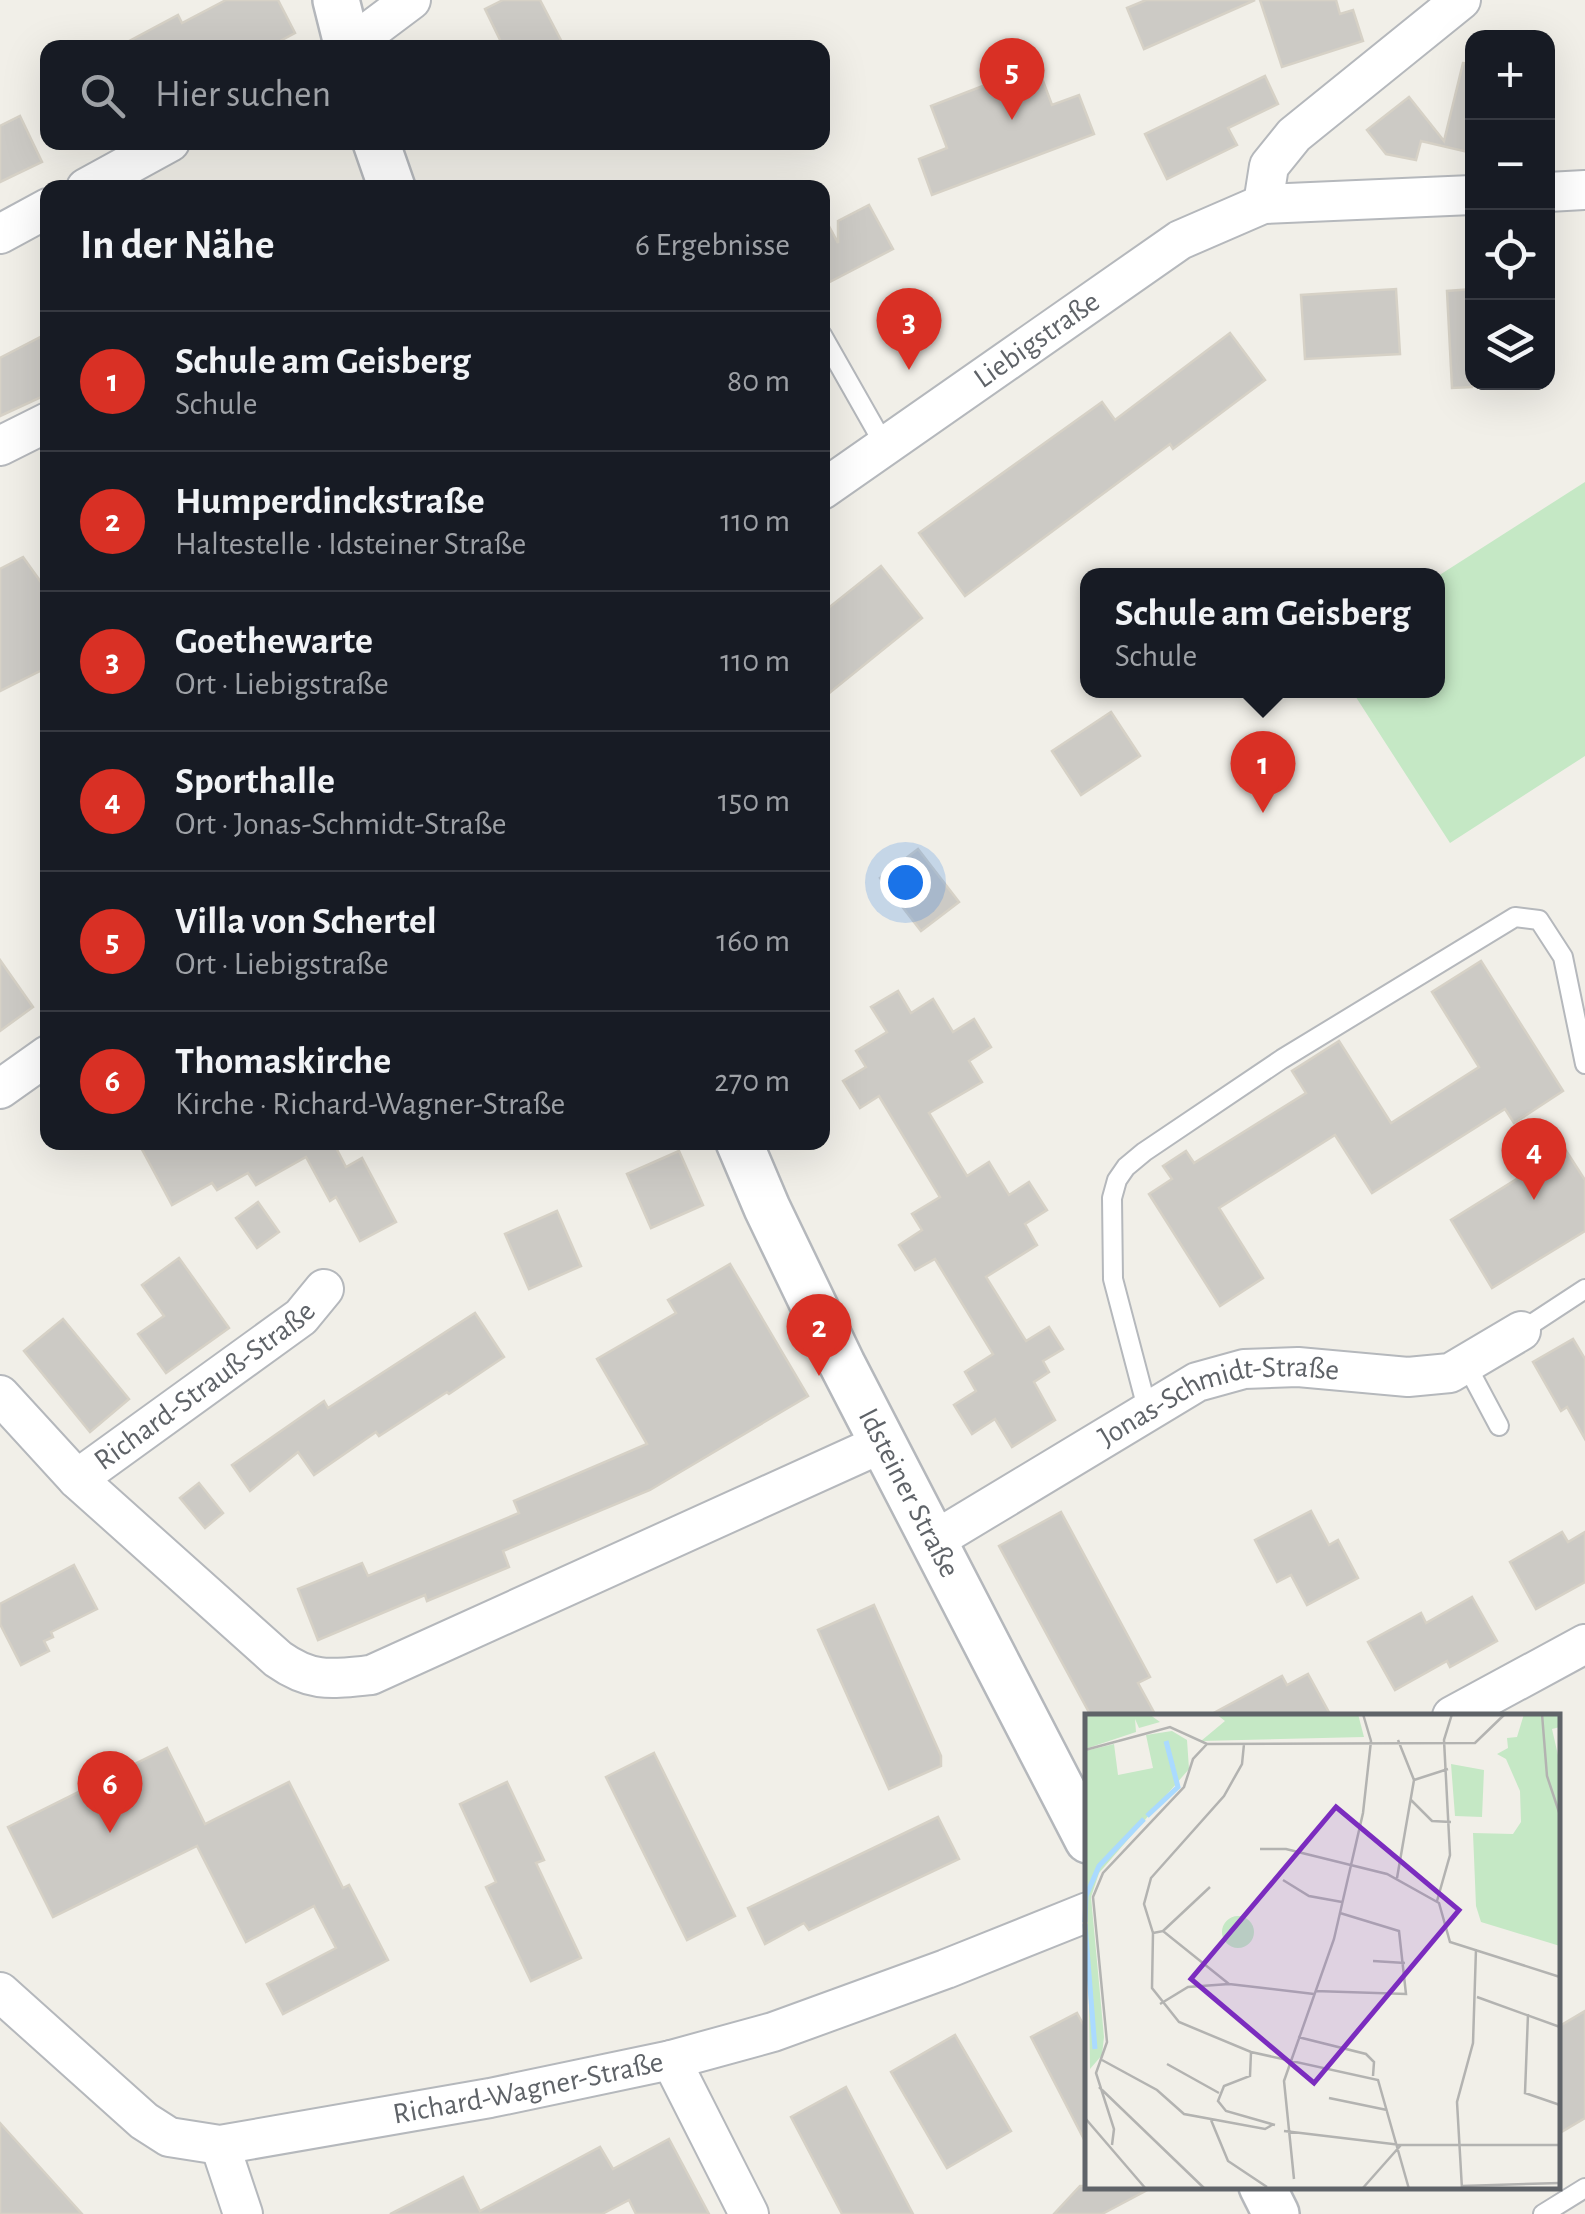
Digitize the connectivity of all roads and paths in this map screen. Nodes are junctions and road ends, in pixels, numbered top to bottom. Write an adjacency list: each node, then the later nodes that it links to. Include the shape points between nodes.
1 (336, 0): 4 (street)
2 (411, 0): 5 (street)
3 (1461, 0): 13 (street, via 1294,135 1269,166)
4 (345, 40)
5 (357, 40)
6 (155, 150): 8 (street)
7 (379, 150): 9 (street)
8 (101, 180)
9 (389, 180)
10 (1585, 190): 11 (street)
11 (1555, 192)
12 (1465, 195): 13 (street, Liebigstraße)
13 (1263, 204): 19 (street, Liebigstraße, via 1180,240)
14 (40, 212): 15 (street)
15 (0, 234)
16 (830, 349): 19 (lane)
17 (40, 426): 18 (street)
18 (0, 446)
19 (885, 446): 20 (street, Liebigstraße)
20 (830, 484)
21 (40, 1061): 23 (street)
22 (1585, 1064): 30 (lane, via 1563,956 1539,920 1515,918 1282,1059 1144,1152 1117,1180 1112,1247 1113,1279)
23 (0, 1089)
24 (743, 1150): 32 (street, Idsteiner Straße, via 797,1274)
25 (324, 1289): 33 (street, Richard-Strauß-Straße, via 301,1317)
26 (1585, 1289): 27 (lane)
27 (1521, 1331): 28 (street, Jonas-Schmidt-Straße)
28 (1467, 1366): 30 (street, Jonas-Schmidt-Straße, via 1408,1377 1244,1369 1198,1382); 31 (lane)
29 (0, 1395): 33 (street)
30 (1148, 1412): 34 (street, Jonas-Schmidt-Straße)
31 (1499, 1426)
32 (885, 1442): 33 (street, via 372,1675 325,1679 300,1674 278,1659); 34 (street, Idsteiner Straße)
33 (77, 1478)
34 (935, 1540): 37 (street, Idsteiner Straße)
35 (1585, 1644): 36 (street)
36 (1456, 1714)
37 (1085, 1834)
38 (1085, 1913): 40 (street, Richard-Wagner-Straße, via 773,2032)
39 (0, 1992): 41 (street, Richard-Wagner-Straße, via 144,2121 169,2137)
40 (671, 2060): 41 (street, Richard-Wagner-Straße); 45 (street)
41 (220, 2146): 44 (street)
42 (1585, 2188): 47 (lane)
43 (1264, 2189): 46 (street)
44 (243, 2214)
45 (749, 2214)
46 (1276, 2214)
47 (1543, 2214)

